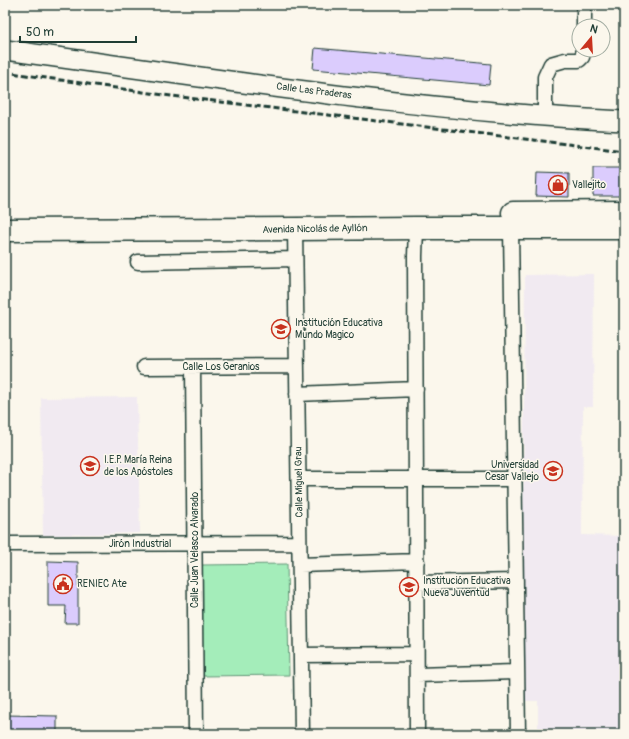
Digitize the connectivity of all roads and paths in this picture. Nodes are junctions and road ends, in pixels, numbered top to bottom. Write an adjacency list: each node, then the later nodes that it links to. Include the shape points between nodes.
1 (584, 5): 2 (street)
2 (584, 18)
3 (5, 50): 5 (street, Calle Las Praderas, via 263,85)
4 (581, 58): 5 (street, via 551,64 545,77)
5 (545, 117): 6 (street, Calle Las Praderas)
6 (624, 121)
7 (624, 212): 8 (main road, Avenida Nicolás de Ayllón)
8 (5, 216)
9 (416, 228): 10 (main road, Avenida Nicolás de Ayllón); 13 (main road, Avenida Nicolás de Ayllón); 19 (street)
10 (511, 228): 11 (main road, Avenida Nicolás de Ayllón); 23 (street)
11 (624, 228)
12 (5, 230): 13 (main road, Avenida Nicolás de Ayllón)
13 (295, 230): 14 (street, Calle Miguel Grau)
14 (295, 260): 15 (street); 16 (street, Calle Miguel Grau)
15 (138, 262)
16 (297, 366): 17 (street, Calle Los Geranios); 20 (street, Calle Miguel Grau)
17 (193, 367): 18 (street, Calle Los Geranios); 24 (street, Calle Juan Velasco Alvarado)
18 (144, 368)
19 (416, 389): 20 (street); 22 (street)
20 (297, 394): 21 (street, Calle Miguel Grau)
21 (299, 480): 22 (street); 25 (street, Calle Miguel Grau)
22 (417, 480): 23 (street); 27 (street)
23 (514, 480): 30 (street)
24 (195, 543): 25 (street, Jirón Industrial); 26 (street, Jirón Industrial); 35 (street, Calle Juan Velasco Alvarado)
25 (299, 543): 28 (street, Calle Miguel Grau)
26 (5, 544)
27 (417, 561): 28 (street); 29 (street)
28 (300, 565): 32 (street, Calle Miguel Grau)
29 (417, 582): 30 (street); 31 (street)
30 (516, 582): 33 (street)
31 (416, 654): 32 (street); 34 (street)
32 (301, 655): 36 (street, Calle Miguel Grau)
33 (517, 672): 34 (street); 38 (street)
34 (417, 674): 37 (street)
35 (196, 734)
36 (302, 734)
37 (417, 734)
38 (518, 734)

